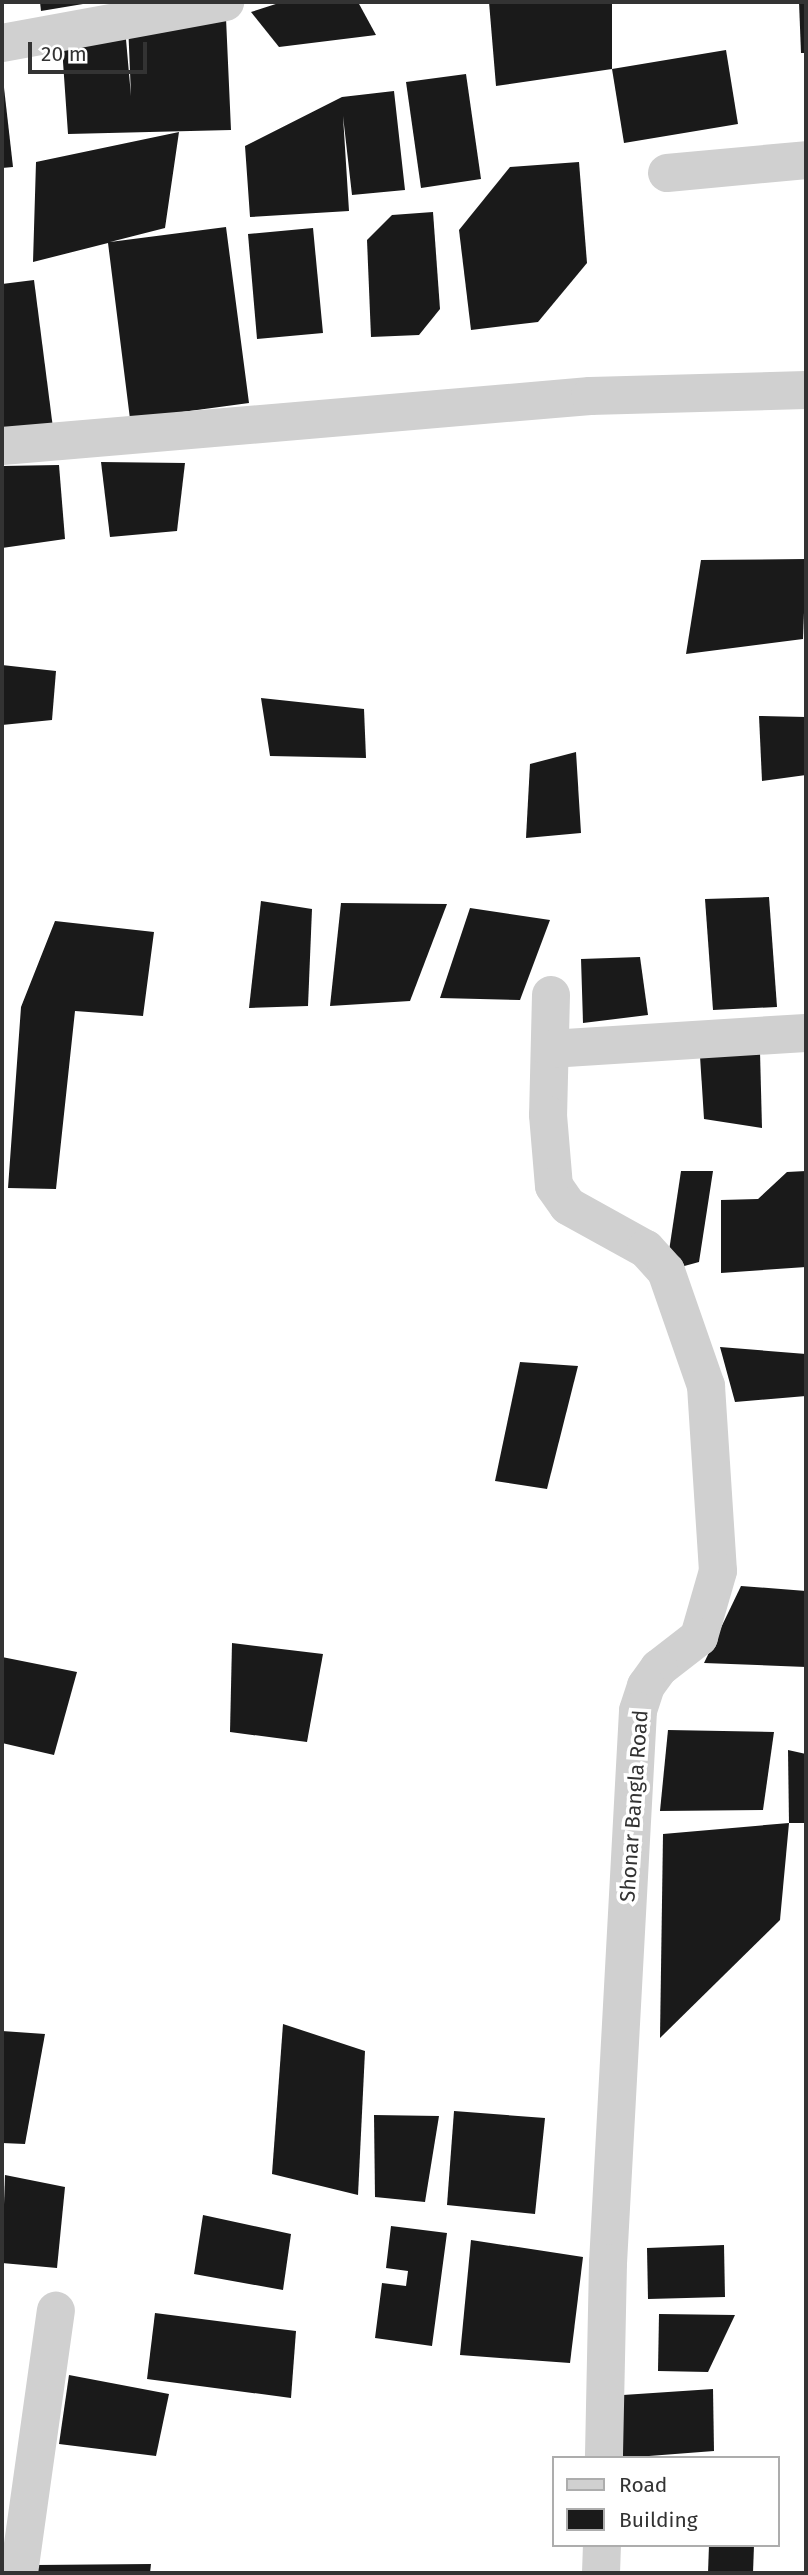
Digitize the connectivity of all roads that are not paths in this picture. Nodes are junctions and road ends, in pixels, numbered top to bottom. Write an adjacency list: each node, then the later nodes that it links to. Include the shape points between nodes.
1 (225, 2): 2 (street)
2 (2, 43)
3 (806, 160): 4 (street)
4 (667, 173)
5 (806, 390): 6 (street, via 590,396)
6 (2, 446)
7 (551, 995): 9 (street, Shonar Bangla Road)
8 (806, 1033): 9 (street)
9 (550, 1049): 11 (street, Shonar Bangla Road, via 554,1186 568,1206 646,1249 666,1271 706,1386 718,1571 699,1637 652,1677 637,1723 608,2263)
10 (56, 2311): 13 (street)
11 (604, 2456)
12 (602, 2547): 14 (street)
13 (19, 2573)
14 (601, 2573)

